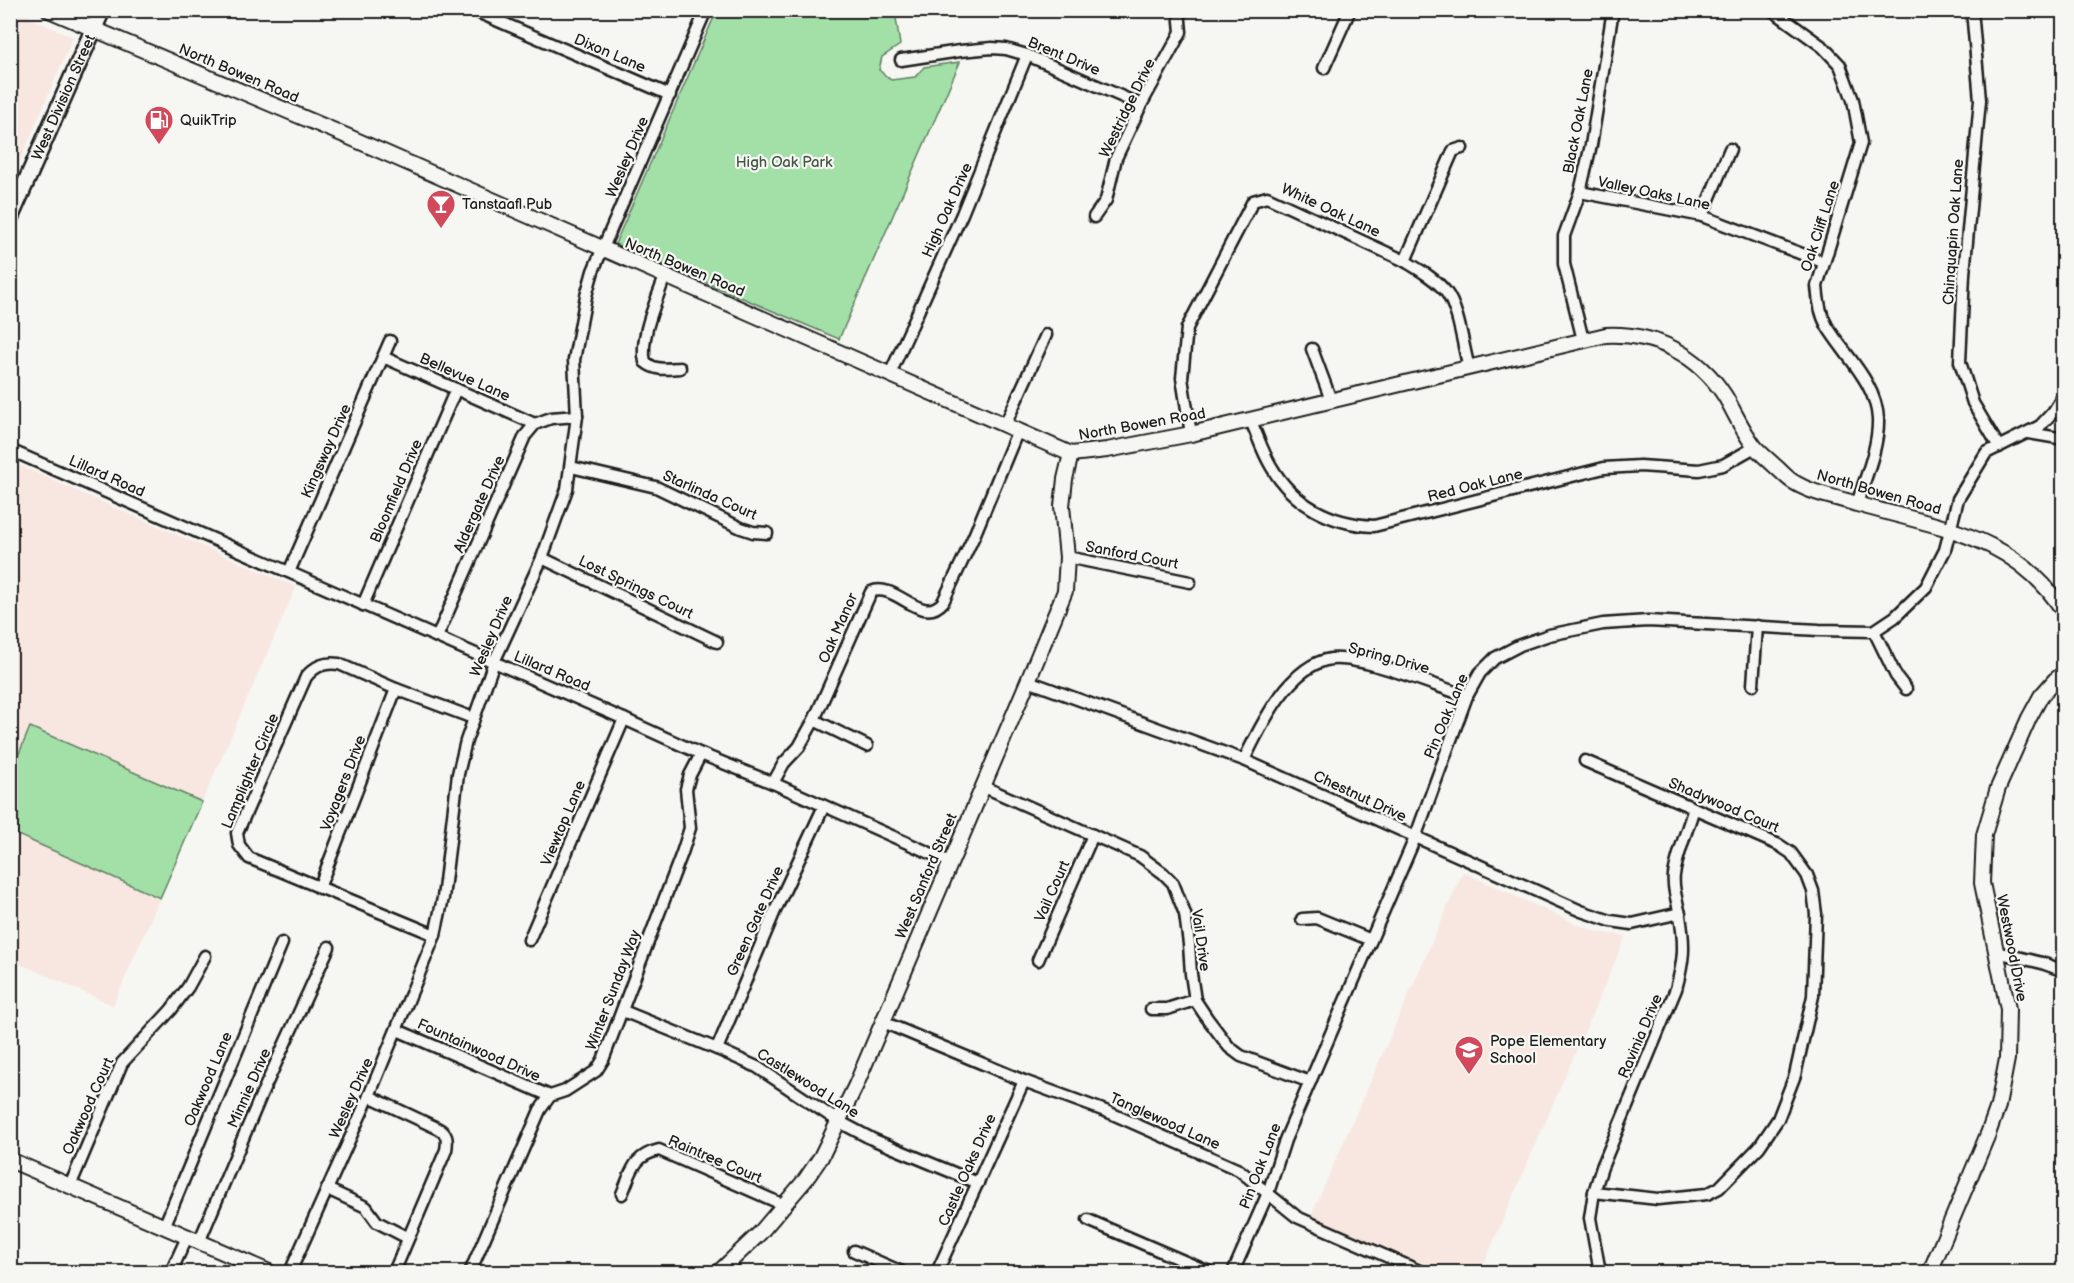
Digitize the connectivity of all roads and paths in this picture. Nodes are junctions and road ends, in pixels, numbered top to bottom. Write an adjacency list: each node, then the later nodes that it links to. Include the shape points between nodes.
1 (49, 10): 10 (street, North Bowen Road)
2 (102, 10): 10 (main road, West Division Street)
3 (473, 10): 14 (street, Dixon Lane)
4 (706, 10): 14 (street, Wesley Drive)
5 (1179, 10): 15 (street, Westridge Drive, via 1181,32)
6 (1350, 10): 13 (street)
7 (1613, 10): 18 (street, Black Oak Lane, via 1592,145)
8 (1772, 10): 24 (street, Oak Cliff Lane, via 1823,47 1840,65 1853,100 1861,143)
9 (1972, 10): 45 (street, Chinquapin Oak Lane, via 1980,100 1960,362 1973,403)
10 (94, 29): 21 (main road, West Division Street); 22 (street, North Bowen Road)
11 (1027, 55): 12 (street, Brent Drive, via 992,48); 15 (street, Brent Drive); 33 (street, High Oak Drive, via 962,214)
12 (901, 60)
13 (1324, 68)
14 (670, 95): 22 (street, Wesley Drive)
15 (1141, 105): 20 (street, Westridge Drive, via 1116,158 1106,200)
16 (1462, 148): 23 (street, via 1453,151)
17 (1730, 149): 19 (street)
18 (1580, 192): 19 (street, Valley Oaks Lane); 27 (street, Black Oak Lane, via 1564,236 1564,264)
19 (1702, 216): 24 (street, Valley Oaks Lane)
20 (1094, 217)
21 (10, 218)
22 (603, 249): 25 (street, North Bowen Road); 37 (street, Wesley Drive, via 586,296 574,360)
23 (1405, 261): 32 (street, White Oak Lane, via 1446,292); 42 (street, White Oak Lane, via 1267,197 1253,201 1186,328 1182,378)
24 (1823, 262): 49 (street, Oak Cliff Lane, via 1817,286 1826,325 1869,386 1878,420 1876,443)
25 (665, 276): 31 (street, via 643,356 651,368); 33 (street, North Bowen Road)
26 (1046, 335): 40 (street)
27 (1583, 340): 32 (street, North Bowen Road); 44 (street, North Bowen Road, via 1626,334 1648,338 1692,359 1724,396)
28 (390, 341): 30 (street, Kingsway Drive)
29 (1312, 349): 36 (street)
30 (383, 357): 34 (street, Bellevue Lane); 54 (street, Kingsway Drive)
31 (680, 368)
32 (1469, 368): 36 (street, North Bowen Road)
33 (890, 374): 40 (street, North Bowen Road)
34 (456, 389): 39 (street, Bellevue Lane); 56 (street, Bloomfield Drive)
35 (2064, 395): 41 (street, via 2053,412)
36 (1331, 400): 38 (street, North Bowen Road)
37 (577, 416): 39 (street); 48 (street, Wesley Drive)
38 (1250, 419): 42 (street, North Bowen Road); 44 (street, Red Oak Lane, via 1270,466 1285,487 1303,504 1353,525 1374,526 1604,468 1699,470 1723,465)
39 (535, 424): 60 (street, Aldergate Drive, via 525,436)
40 (1012, 427): 47 (street, North Bowen Road); 71 (street, Oak Manor, via 974,536 943,602 925,610 885,590 871,592)
41 (2029, 433): 43 (street); 45 (street)
42 (1191, 434): 47 (street, North Bowen Road)
43 (2064, 440)
44 (1755, 447): 49 (street, North Bowen Road, via 1790,480)
45 (1999, 447): 50 (street, via 1986,453 1958,499)
46 (10, 450): 54 (street, Lillard Road)
47 (1071, 454): 53 (street, West Sanford Street, via 1062,506)
48 (571, 467): 51 (street, Starlinda Court, via 656,487 741,528); 52 (street, Wesley Drive)
49 (1857, 504): 50 (street, North Bowen Road)
50 (1951, 530): 57 (street, North Bowen Road, via 1995,548 2028,570 2050,591); 59 (street, via 1926,587)
51 (767, 533)
52 (542, 558): 61 (street, Lost Springs Court); 62 (street, Wesley Drive)
53 (1067, 558): 55 (street, Sanford Court); 64 (street, West Sanford Street, via 1065,591)
54 (289, 572): 56 (street, Lillard Road)
55 (1190, 582)
56 (363, 605): 60 (street, Lillard Road)
57 (2064, 612)
58 (1757, 626): 59 (street, Pin Oak Lane); 65 (street); 68 (street, Pin Oak Lane, via 1648,621 1603,624 1549,635 1495,658 1480,673)
59 (1874, 631): 67 (street)
60 (436, 637): 62 (street, Lillard Road)
61 (717, 642)
62 (494, 662): 69 (street, Wesley Drive); 70 (street, Lillard Road)
63 (2064, 673): 91 (street, Westwood Drive, via 2041,697 2025,727 1998,788 1984,835 1982,883)
64 (1028, 681): 74 (street, Chestnut Drive); 77 (street, West Sanford Street)
65 (1752, 685)
66 (396, 689): 69 (street, Lamplighter Circle); 83 (street, Voyagers Drive); 83 (street, Lamplighter Circle, via 339,664 319,665 312,670 237,833 239,845 249,858)
67 (1906, 689)
68 (1467, 696): 74 (street, Spring Drive, via 1352,660 1331,659 1296,679 1275,701); 81 (street, Pin Oak Lane)
69 (473, 718): 86 (street, Wesley Drive, via 459,774)
70 (624, 719): 73 (street, Lillard Road); 87 (street, Viewtop Lane)
71 (814, 720): 72 (street); 76 (street, Oak Manor)
72 (867, 746)
73 (701, 754): 76 (street, Lillard Road); 97 (street, Winter Sunday Way, via 686,789 690,828)
74 (1244, 760): 81 (street, Chestnut Drive)
75 (1585, 761): 79 (street, Shadywood Court)
76 (773, 783): 78 (street, Lillard Road)
77 (982, 786): 80 (street, Vail Drive); 82 (street, West Sanford Street)
78 (824, 806): 82 (street, Lillard Road); 100 (street, Green Gate Drive)
79 (1694, 808): 84 (street, Ravinia Drive, via 1674,875); 110 (street, Shadywood Court, via 1779,845 1791,853 1807,875 1815,904 1813,996 1795,1075 1786,1103 1768,1136 1719,1188 1692,1197 1658,1199)
80 (1094, 835): 93 (street, Vail Court); 95 (street, Vail Drive, via 1140,856 1173,883 1185,914)
81 (1415, 838): 84 (street, Chestnut Drive, via 1611,921 1632,924); 88 (street, Pin Oak Lane)
82 (950, 862): 98 (street, West Sanford Street)
83 (319, 888): 86 (street, Lamplighter Circle)
84 (1680, 914): 110 (street, Ravinia Drive, via 1683,963 1676,989)
85 (1302, 919): 88 (street, via 1317,918)
86 (435, 935): 99 (street, Wesley Drive)
87 (529, 940)
88 (1371, 940): 102 (street, Pin Oak Lane)
89 (282, 943): 115 (street, Oakwood Lane)
90 (329, 947): 117 (street, Minnie Drive)
91 (1996, 952): 94 (street); 131 (street, Westwood Drive, via 2008,1008 2004,1080 1988,1134)
92 (205, 956): 108 (street, Oakwood Court, via 171,1010 122,1063)
93 (1038, 960)
94 (2064, 971)
95 (1195, 1000): 96 (street, via 1167,1009); 102 (street, Vail Drive, via 1229,1047 1241,1056)
96 (1151, 1009)
97 (622, 1011): 100 (street, Castlewood Lane); 104 (street, Winter Sunday Way, via 596,1071 566,1091)
98 (883, 1022): 101 (street, Tanglewood Lane); 105 (street, West Sanford Street)
99 (397, 1030): 103 (street, Wesley Drive); 104 (street, Fountainwood Drive)
100 (717, 1049): 105 (street, Castlewood Lane, via 757,1067)
101 (1024, 1081): 107 (street, Castle Oaks Drive); 111 (street, Tanglewood Lane, via 1108,1112 1239,1170)
102 (1310, 1082): 111 (street, Pin Oak Lane)
103 (369, 1096): 109 (street, Wesley Drive); 116 (street, via 445,1132 448,1140)
104 (550, 1096): 123 (street, via 540,1110)
105 (838, 1121): 107 (street, Castlewood Lane); 113 (street, West Sanford Street, via 821,1156)
106 (10, 1160): 108 (street)
107 (978, 1183): 126 (street, Castle Oaks Drive)
108 (70, 1186): 115 (street)
109 (327, 1188): 116 (street, via 366,1207 377,1222); 121 (street, Wesley Drive)
110 (1594, 1192): 130 (street, Ravinia Drive, via 1590,1218)
111 (1268, 1193): 128 (street, Pin Oak Lane); 129 (street, Tanglewood Lane, via 1297,1217)
112 (622, 1194): 113 (street, Raintree Court, via 638,1160 659,1150)
113 (784, 1205): 124 (street, West Sanford Street)
114 (1088, 1220): 127 (street)
115 (164, 1227): 117 (street)
116 (408, 1238): 122 (street)
117 (193, 1239): 119 (street, Minnie Drive); 120 (street)
118 (854, 1251): 125 (street)
119 (171, 1272)
120 (269, 1272)
121 (290, 1272)
122 (394, 1272)
123 (470, 1272)
124 (719, 1272)
125 (902, 1272)
126 (937, 1272)
127 (1209, 1272)
128 (1233, 1272)
129 (1420, 1272)
130 (1600, 1272)
131 (1930, 1272)

